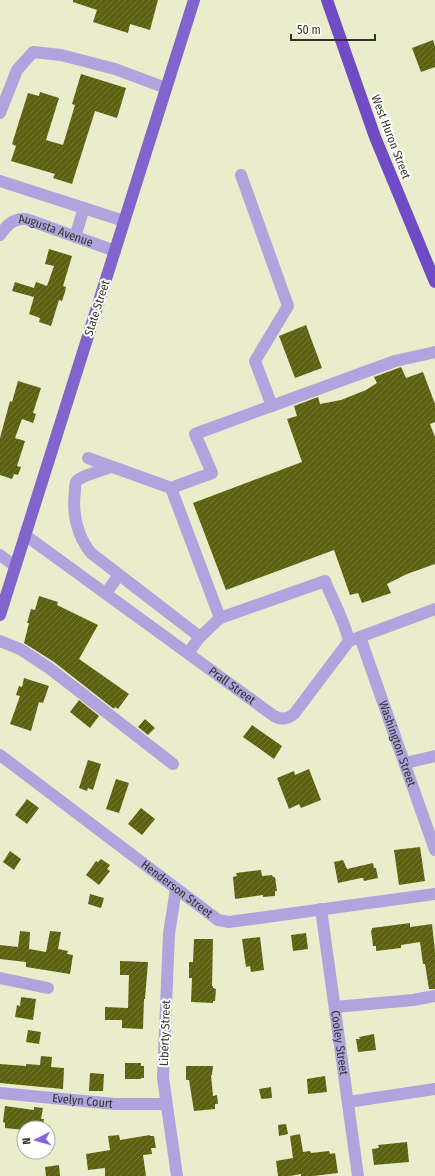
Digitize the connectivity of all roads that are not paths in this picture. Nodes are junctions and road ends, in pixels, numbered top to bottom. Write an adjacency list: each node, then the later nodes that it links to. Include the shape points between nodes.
1 (194, 0): 3 (main road, State Street)
2 (327, 0): 12 (highway, West Huron Street, via 375,137)
3 (166, 88): 4 (street, via 115,69 61,55 33,52 16,70); 8 (main road, State Street)
4 (0, 113)
5 (241, 175): 15 (street, via 288,306 255,361)
6 (0, 181): 7 (street)
7 (84, 208): 8 (street); 10 (street)
8 (124, 221): 11 (main road, State Street)
9 (0, 235): 10 (street, Augusta Avenue, via 11,222 22,219)
10 (75, 237): 11 (street, Augusta Avenue)
11 (115, 251): 19 (main road, State Street)
12 (432, 266): 13 (highway, West Huron Street)
13 (435, 282)
14 (435, 352): 15 (street, via 395,361)
15 (272, 406): 18 (street, via 195,434 212,473)
16 (88, 458): 17 (street)
17 (111, 467): 18 (street); 22 (street, via 80,478 76,482 73,502 74,515 84,544 91,553)
18 (171, 488): 26 (street)
19 (25, 535): 21 (main road, State Street); 23 (street, Prall Street)
20 (0, 555): 21 (street)
21 (15, 566): 25 (main road, State Street)
22 (119, 574): 23 (street); 27 (street)
23 (106, 593): 30 (street, Prall Street)
24 (435, 609): 28 (street)
25 (0, 615)
26 (220, 618): 27 (street); 28 (street, Washington Street, via 325,581 341,620)
27 (200, 637): 30 (street)
28 (355, 639): 30 (street, Prall Street, via 294,714 284,719 274,716); 33 (street, Washington Street)
29 (0, 641): 34 (street, via 20,648 49,668)
30 (188, 653)
31 (0, 755): 36 (street, Henderson Street)
32 (435, 756): 33 (street)
33 (405, 763): 35 (street, Washington Street)
34 (173, 764)
35 (435, 850)
36 (176, 889): 38 (street, Henderson Street, via 215,918 224,921); 46 (street, Liberty Street, via 169,934 163,1078)
37 (435, 894): 38 (street, Henderson Street)
38 (321, 909): 42 (street, Cooley Street)
39 (0, 978): 40 (street)
40 (48, 988)
41 (435, 996): 42 (street)
42 (335, 1007): 45 (street, Cooley Street)
43 (435, 1090): 45 (street)
44 (0, 1093): 46 (street, Evelyn Court, via 115,1104)
45 (348, 1102): 48 (street, Cooley Street)
46 (166, 1104): 47 (street, Liberty Street)
47 (177, 1176)
48 (358, 1176)

